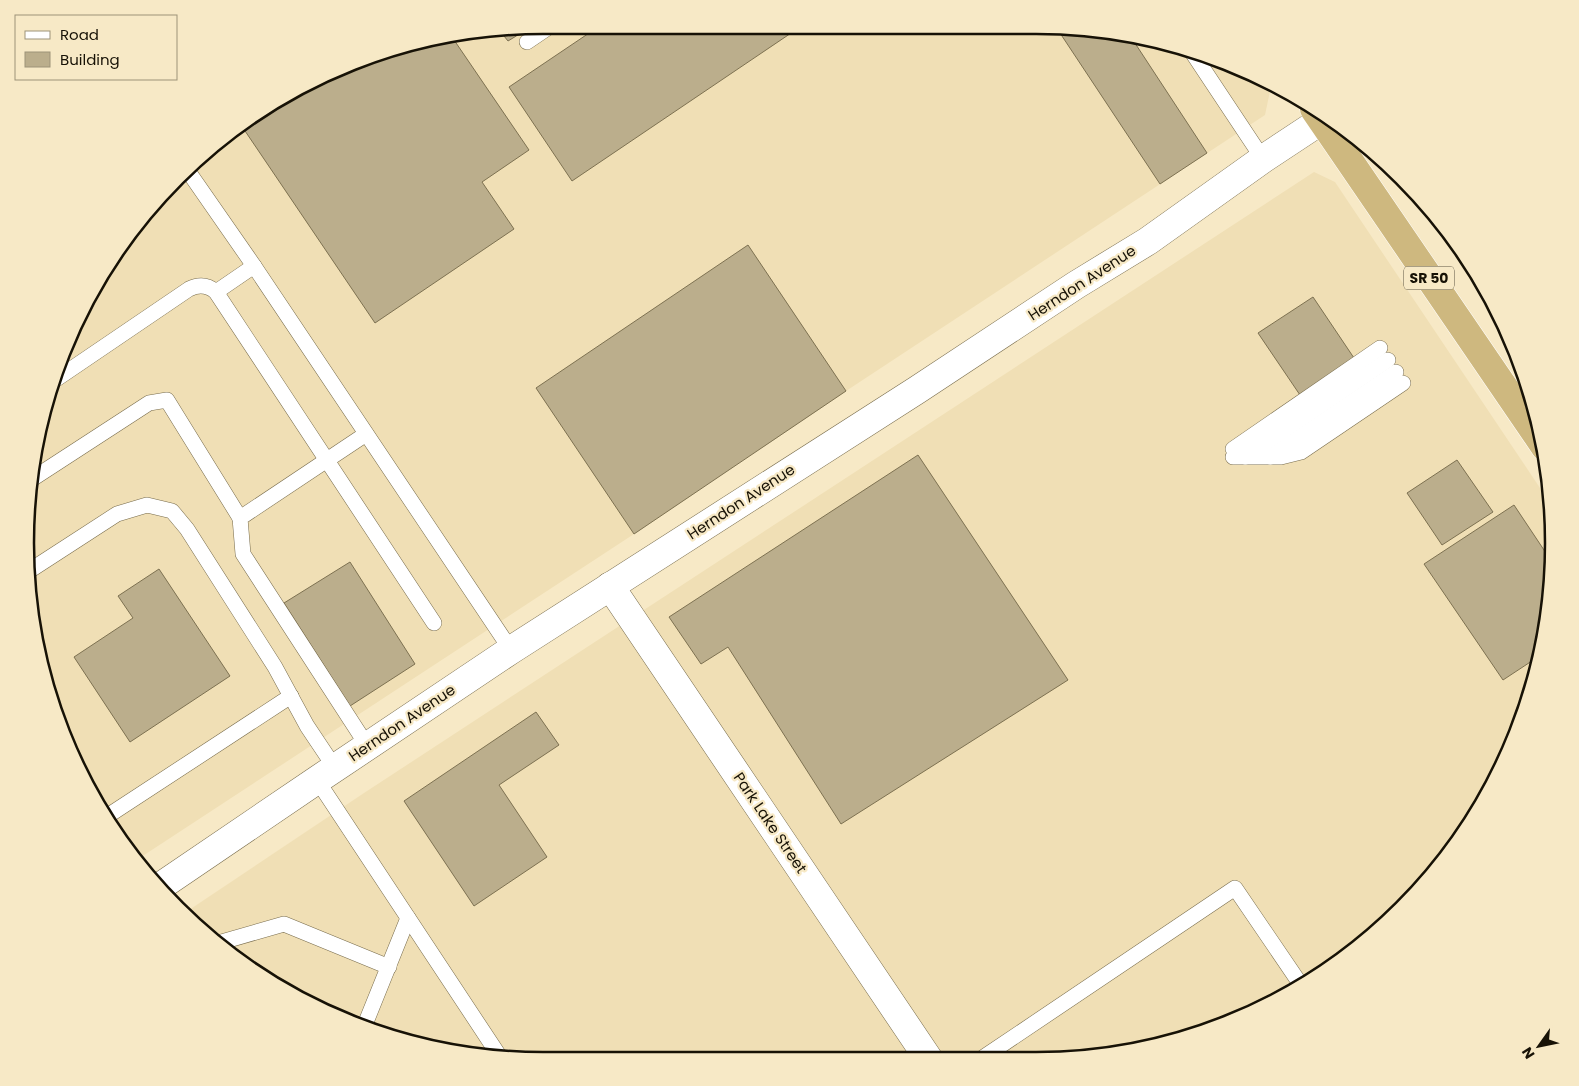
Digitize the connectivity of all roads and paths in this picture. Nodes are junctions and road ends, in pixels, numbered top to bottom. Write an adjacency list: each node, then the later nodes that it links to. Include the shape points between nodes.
1 (539, 34): 2 (lane)
2 (527, 42)
3 (1198, 60): 6 (lane)
4 (1317, 118): 6 (street, Herndon Avenue)
5 (1326, 125): 11 (highway, SR 50)
6 (1263, 158): 18 (street, Herndon Avenue, via 1148,241)
7 (191, 175): 8 (lane)
8 (254, 266): 9 (lane); 12 (lane)
9 (216, 292): 10 (lane, via 206,286 189,289); 14 (lane)
10 (63, 375)
11 (1531, 427)
12 (366, 434): 14 (lane); 20 (lane)
13 (1269, 457): 13 (lane, via 1237,454 1392,366 1300,452 1292,456)
14 (326, 461): 16 (lane); 19 (lane)
15 (38, 475): 16 (lane, via 149,402 166,400)
16 (240, 518): 22 (lane, via 244,554)
17 (35, 567): 21 (lane, via 117,514 147,505 172,511 276,666)
18 (610, 586): 20 (street, Herndon Avenue); 32 (street, Park Lake Street)
19 (434, 623)
20 (511, 650): 22 (street, Herndon Avenue)
21 (291, 696): 23 (lane, via 308,726); 24 (lane)
22 (368, 747): 23 (street, Herndon Avenue)
23 (326, 774): 25 (street, Herndon Avenue); 26 (lane)
24 (112, 813)
25 (164, 884)
26 (408, 918): 28 (lane); 31 (lane)
27 (225, 941): 28 (lane, via 284,924)
28 (388, 967): 30 (lane)
29 (1297, 980): 33 (lane, via 1235,888)
30 (367, 1020)
31 (495, 1050)
32 (924, 1052)
33 (991, 1052)

